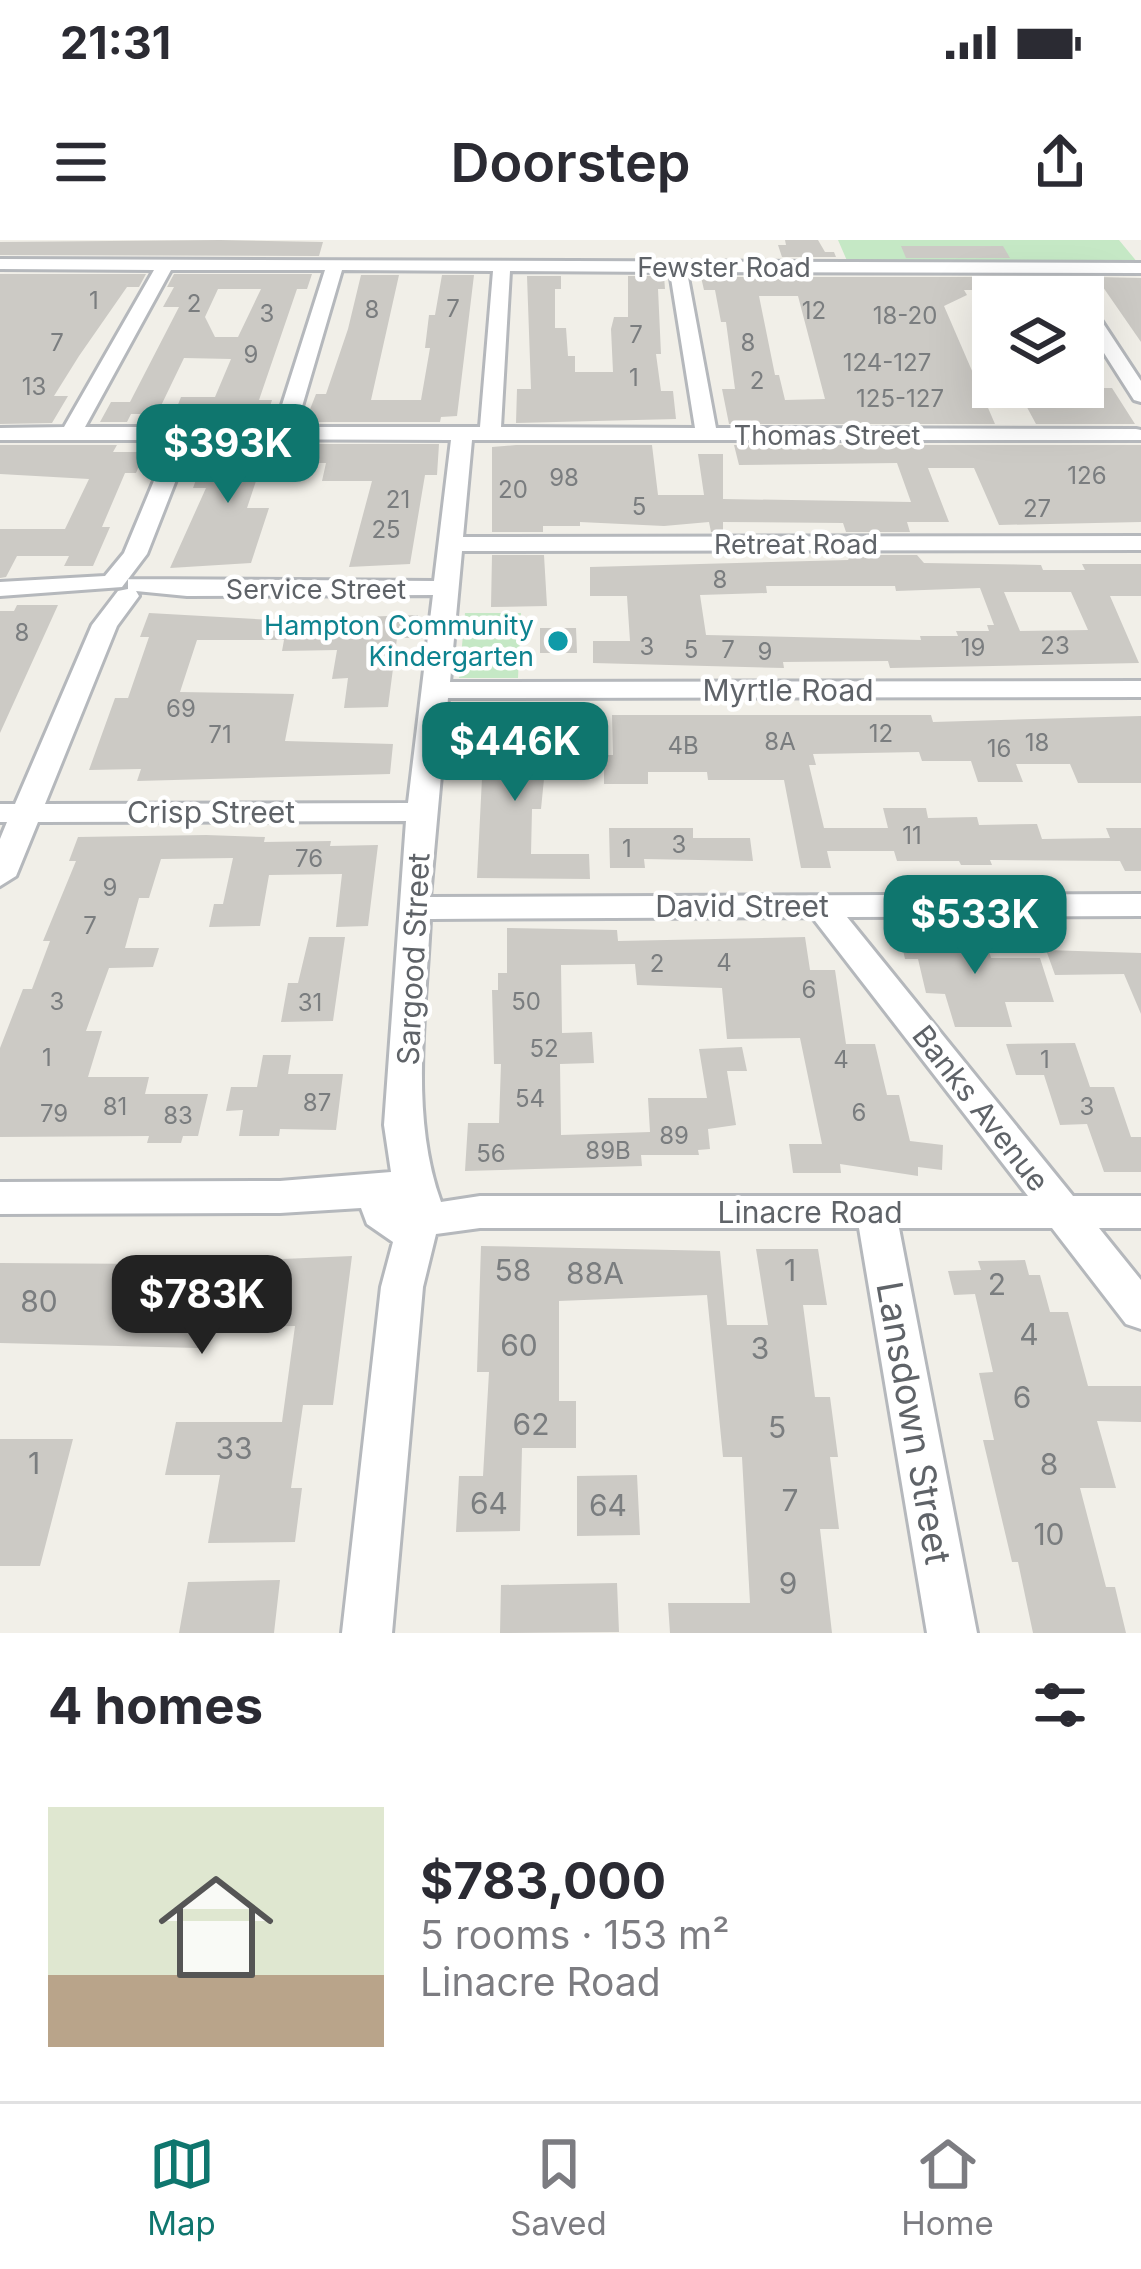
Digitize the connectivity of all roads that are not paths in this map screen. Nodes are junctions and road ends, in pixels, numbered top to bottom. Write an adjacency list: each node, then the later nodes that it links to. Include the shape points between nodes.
1 (396, 240): 5 (street)
2 (0, 264): 3 (street, Fewster Road)
3 (166, 264): 4 (street, Fewster Road); 14 (street)
4 (335, 265): 5 (street, Fewster Road); 16 (street)
5 (390, 266): 6 (street, Fewster Road)
6 (502, 267): 7 (street, Fewster Road); 17 (street, Sargood Street)
7 (678, 268): 8 (street, Fewster Road, via 761,260); 18 (street)
8 (1058, 268): 9 (street, Fewster Road); 10 (street)
9 (1141, 268)
10 (1063, 276)
11 (1104, 339): 12 (street)
12 (1141, 396)
13 (0, 434): 14 (street, Thomas Street)
14 (71, 434): 15 (street, Thomas Street)
15 (191, 434): 16 (street, Thomas Street); 24 (street)
16 (273, 434): 17 (street, Thomas Street)
17 (476, 434): 18 (street, Thomas Street); 21 (street, Sargood Street)
18 (707, 435): 19 (street, Thomas Street)
19 (1138, 435)
20 (1141, 543): 21 (street, Retreat Road)
21 (450, 544): 23 (street, Sargood Street)
22 (0, 589): 24 (street, Service Street)
23 (446, 589): 24 (street, Service Street); 26 (street, Sargood Street)
24 (119, 593): 28 (street)
25 (1141, 689): 26 (street, Myrtle Road)
26 (435, 690): 27 (street, Sargood Street)
27 (422, 812): 28 (street, Crisp Street); 32 (street, Sargood Street)
28 (13, 813): 29 (street)
29 (0, 877)
30 (1141, 905): 31 (street, David Street)
31 (820, 906): 32 (street, David Street); 35 (street, Banks Avenue)
32 (415, 908): 34 (street, Sargood Street)
33 (0, 1198): 34 (street, Linacre Road, via 280,1197)
34 (402, 1208): 37 (street, Linacre Road); 39 (street, Sargood Street, via 402,1287)
35 (1063, 1212): 36 (street, Linacre Road); 37 (street, Linacre Road); 38 (street, Banks Avenue)
36 (1141, 1212)
37 (876, 1213): 40 (street, Lansdown Street)
38 (1141, 1311)
39 (367, 1633)
40 (952, 1633)

